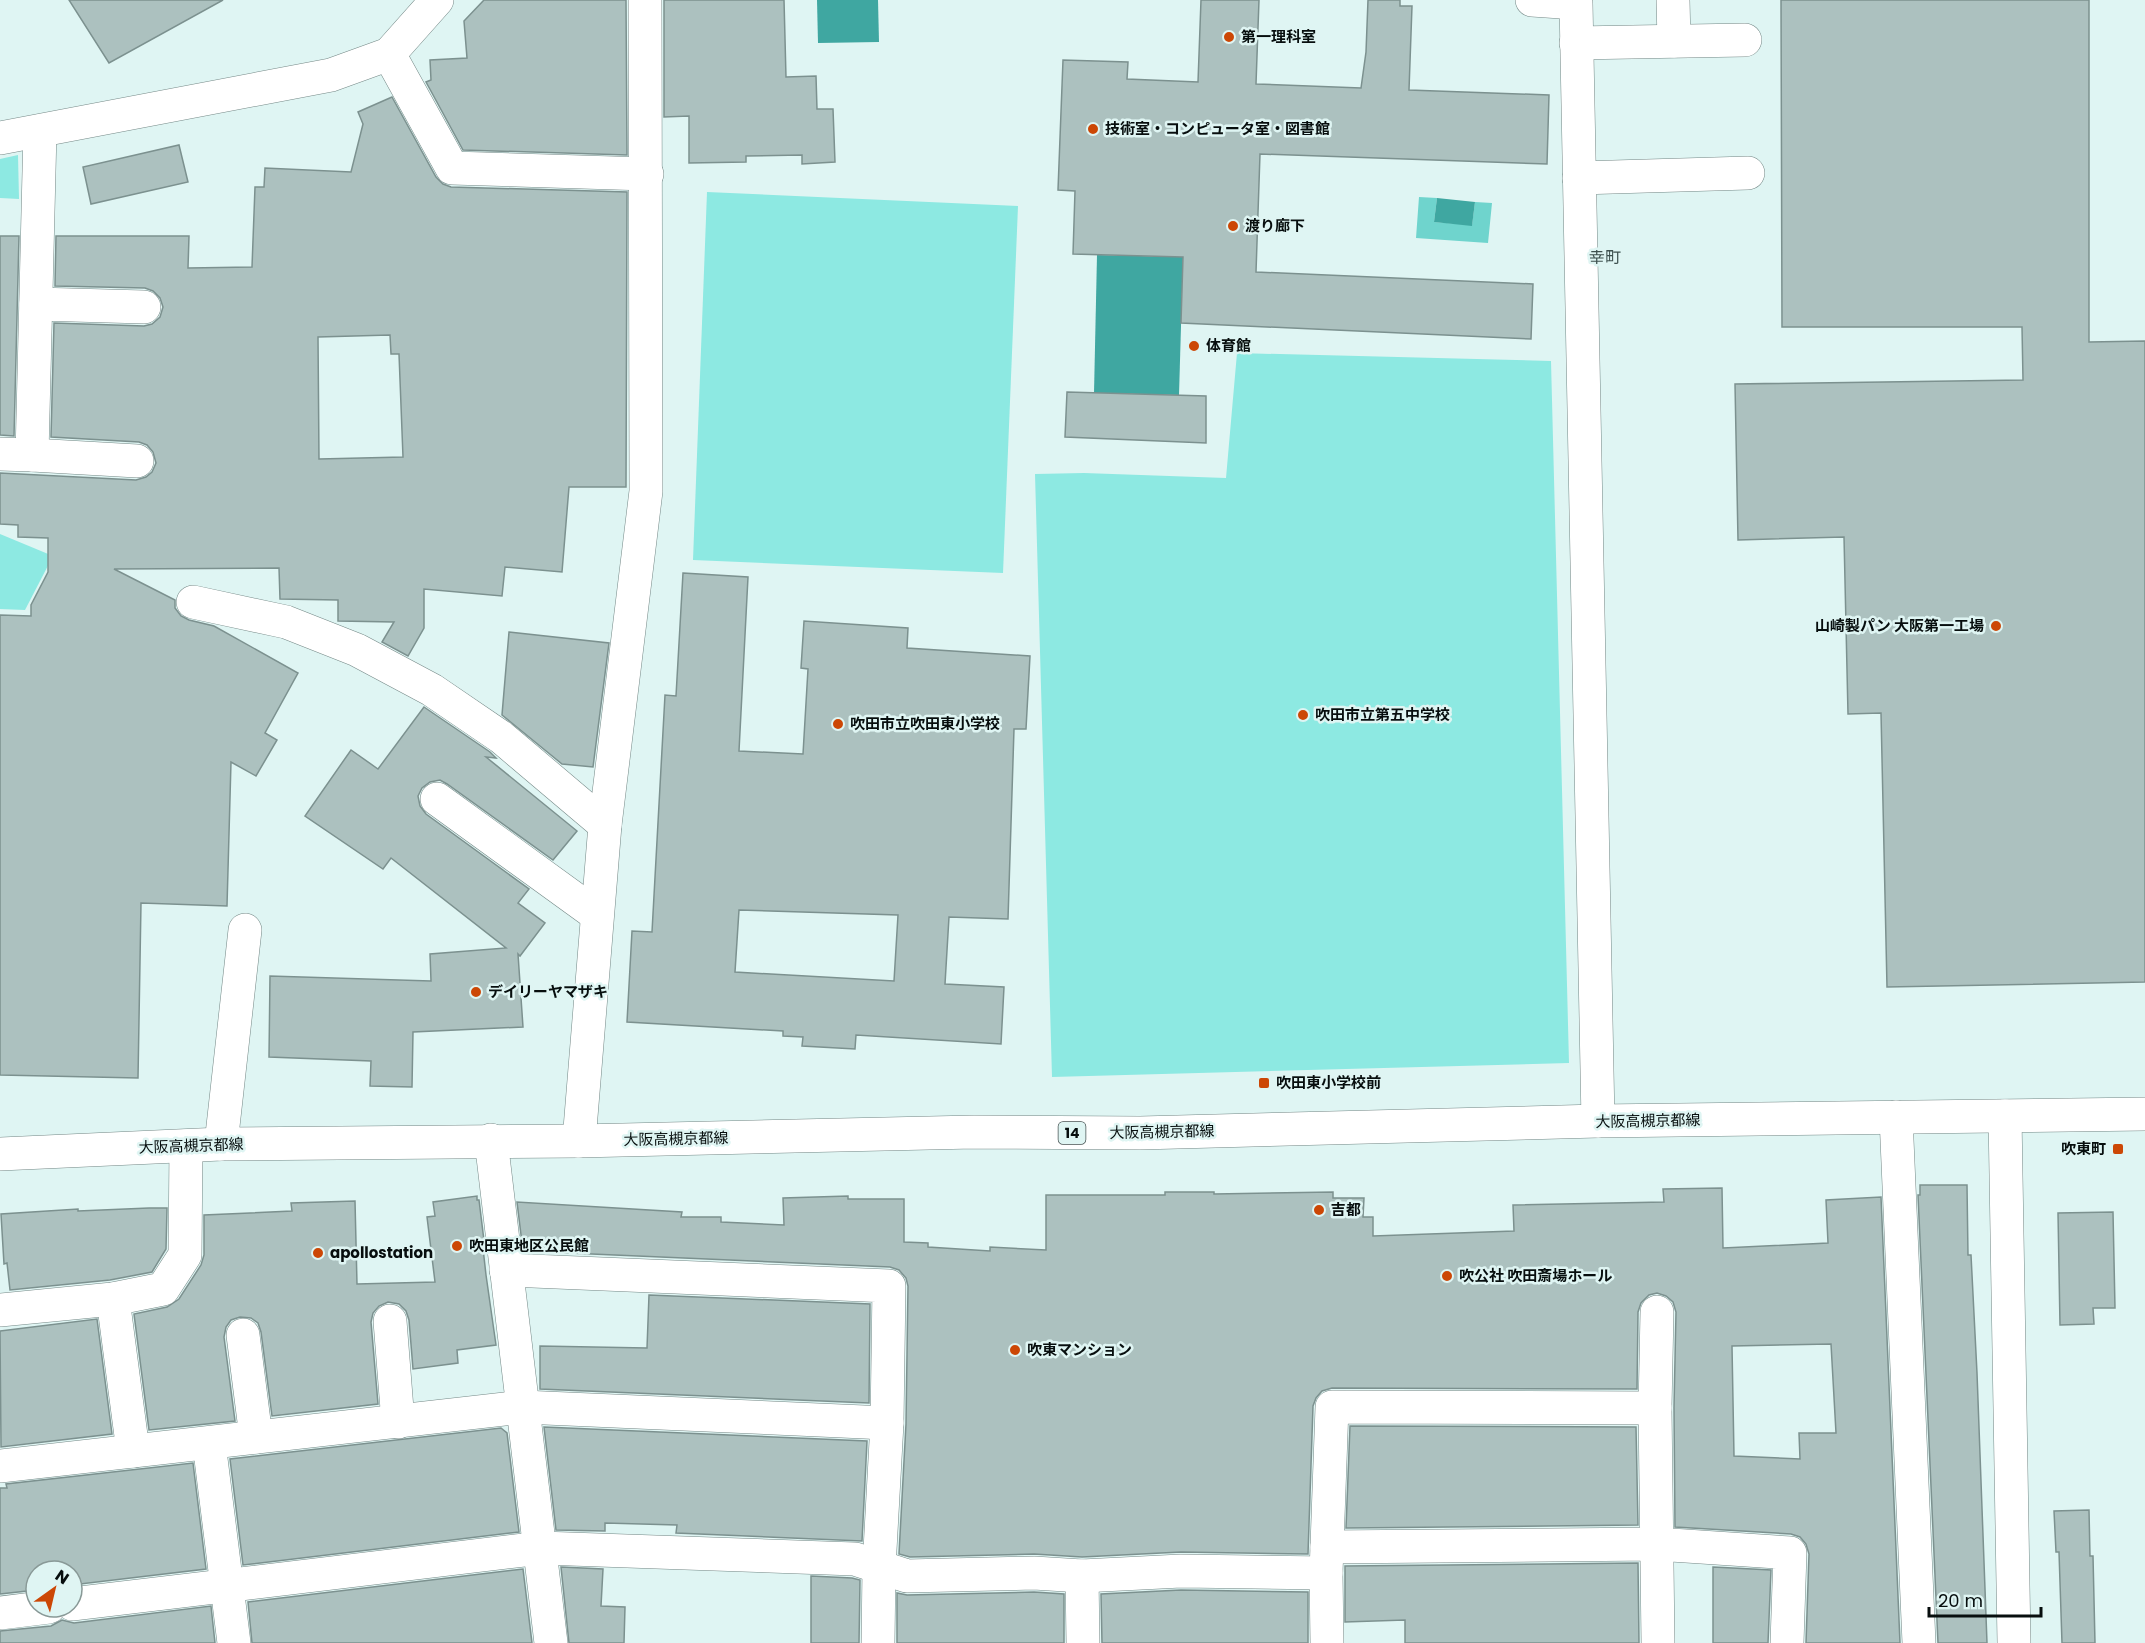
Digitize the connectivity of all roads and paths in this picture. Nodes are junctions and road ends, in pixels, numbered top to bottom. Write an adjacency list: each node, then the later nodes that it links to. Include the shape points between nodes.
1 (438, 0): 8 (street)
2 (645, 0): 12 (street)
3 (1532, 0): 7 (street, via 1576,3)
4 (1673, 0): 6 (street)
5 (1745, 40): 6 (street)
6 (1674, 41): 7 (street)
7 (1576, 43): 13 (street)
8 (388, 54): 9 (street, via 331,75); 12 (street, via 452,168)
9 (40, 131): 10 (street); 14 (street)
10 (0, 138)
11 (1748, 173): 13 (street)
12 (647, 174): 21 (street, via 646,491)
13 (1579, 178): 27 (street)
14 (36, 304): 15 (street); 17 (street)
15 (144, 307)
16 (0, 454): 17 (street)
17 (32, 455): 18 (street)
18 (137, 461)
19 (193, 602): 21 (street, via 286,622 357,650 432,690 501,737)
20 (437, 799): 22 (street)
21 (605, 825): 22 (street)
22 (597, 915): 29 (street)
23 (245, 930): 30 (street)
24 (2145, 1113): 25 (street, 大阪高槻京都線 / 14)
25 (2005, 1116): 26 (street, 大阪高槻京都線 / 14); 64 (street)
26 (1896, 1117): 27 (street, 大阪高槻京都線 / 14); 63 (street)
27 (1598, 1121): 29 (street, 大阪高槻京都線 / 14)
28 (491, 1140): 29 (street, 大阪高槻京都線 / 14); 30 (street, 大阪高槻京都線 / 14); 33 (street)
29 (579, 1140)
30 (221, 1144): 31 (street, 大阪高槻京都線 / 14)
31 (186, 1146): 32 (street, 大阪高槻京都線 / 14); 34 (street, via 185,1255 163,1289)
32 (0, 1154)
33 (506, 1270): 39 (street); 42 (street, via 889,1286)
34 (113, 1299): 35 (street); 45 (street)
35 (0, 1310)
36 (1657, 1312): 40 (street)
37 (390, 1321): 41 (street)
38 (243, 1335): 43 (street)
39 (522, 1407): 41 (street); 42 (street); 48 (street)
40 (1655, 1408): 47 (street); 49 (street, via 1332,1407)
41 (398, 1422): 43 (street)
42 (887, 1423): 50 (street)
43 (256, 1437): 44 (street)
44 (209, 1443): 45 (street); 52 (street)
45 (133, 1450): 46 (street)
46 (0, 1466)
47 (1656, 1544): 49 (street); 61 (street); 62 (street, via 1790,1553)
48 (541, 1548): 50 (street, via 855,1559); 52 (street); 57 (street)
49 (1327, 1560): 51 (street); 60 (street)
50 (879, 1568): 51 (street, via 907,1576); 58 (street)
51 (1082, 1576): 59 (street)
52 (227, 1586): 53 (street); 56 (street)
53 (84, 1603)
54 (24, 1610): 55 (street)
55 (0, 1613)
56 (234, 1643)
57 (551, 1643)
58 (878, 1643)
59 (1083, 1643)
60 (1327, 1643)
61 (1658, 1643)
62 (1787, 1643)
63 (1918, 1643)
64 (2014, 1643)

